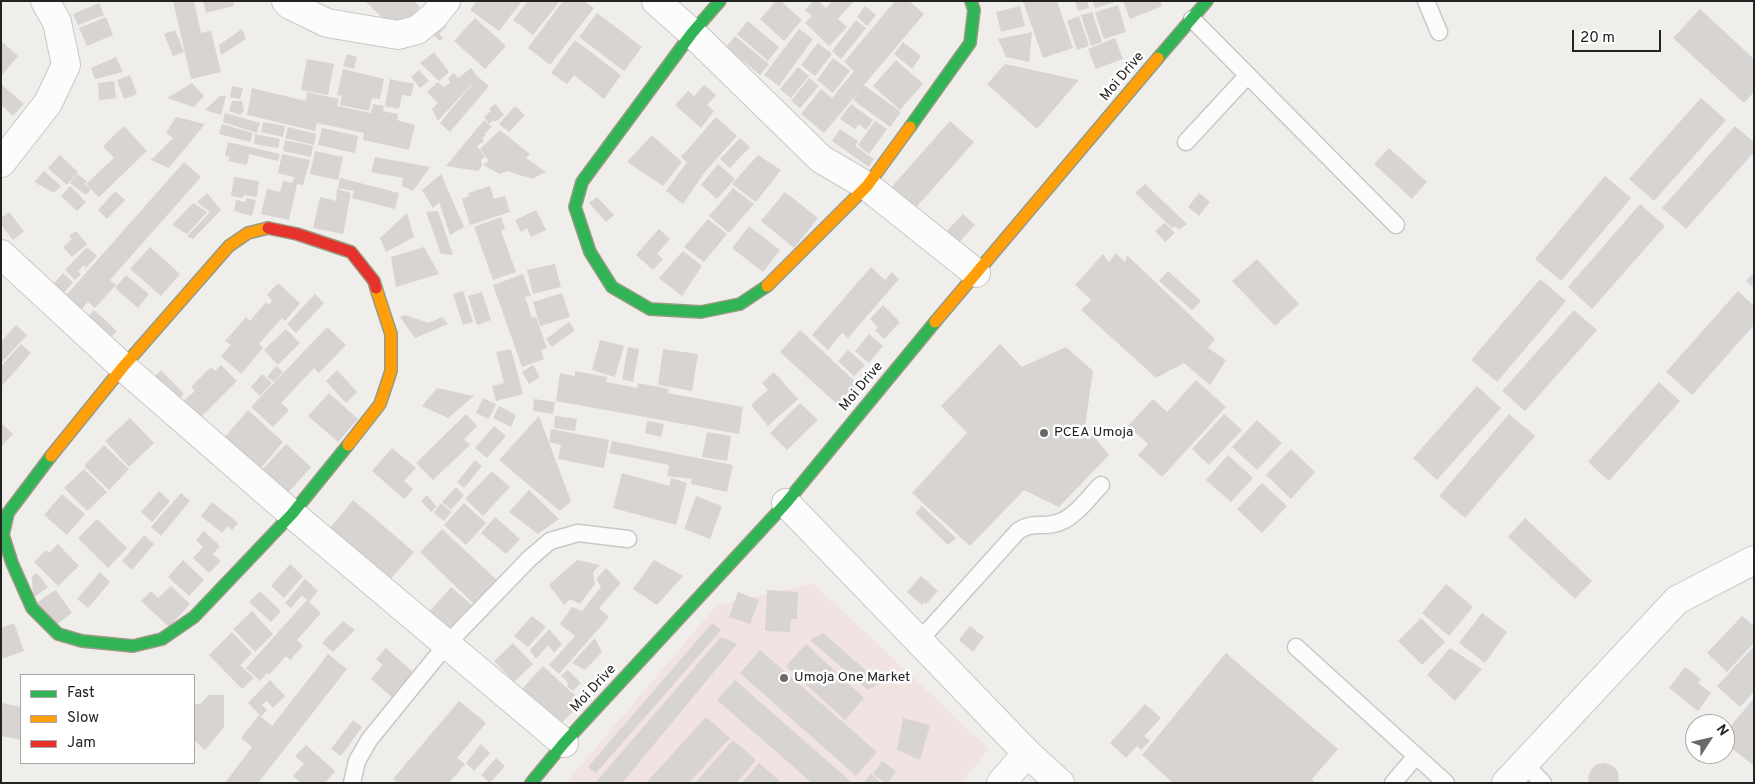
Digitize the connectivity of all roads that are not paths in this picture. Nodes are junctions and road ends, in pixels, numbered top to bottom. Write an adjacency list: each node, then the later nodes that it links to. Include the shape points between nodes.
1 (45, 1): 14 (street, via 58,22 66,65 48,103)
2 (286, 1): 3 (street, via 328,23 398,35 417,30)
3 (446, 1)
4 (656, 1): 11 (street)
5 (720, 1): 11 (street)
6 (971, 1): 15 (street, via 974,10 970,43)
7 (1207, 1): 9 (street, Moi Drive)
8 (1426, 1): 10 (lane)
9 (1192, 19): 12 (lane); 18 (street, Moi Drive)
10 (1439, 32)
11 (692, 33): 15 (street, via 821,159); 15 (street, via 582,182 575,208 590,252 612,287 650,308 701,312 740,304 764,289)
12 (1248, 75): 13 (lane); 16 (lane)
13 (1186, 142)
14 (1, 163)
15 (867, 186): 18 (street)
16 (1396, 225)
17 (1, 254): 19 (street)
18 (976, 273): 21 (street, Moi Drive)
19 (123, 367): 22 (street); 22 (street, via 229,246 248,233 268,228 351,252 374,281 391,334 391,371 380,404); 22 (street, via 8,513 4,535 12,563 32,608 58,634 82,641 133,646 162,639 194,617)
20 (1100, 485): 25 (lane, via 1061,522 1033,524 1018,531)
21 (786, 503): 25 (street); 28 (street, Moi Drive)
22 (292, 514): 26 (street)
23 (628, 539): 26 (lane, via 578,533 550,541)
24 (1754, 560): 31 (street, via 1677,600)
25 (919, 641): 29 (street)
26 (446, 644): 28 (street); 32 (lane, via 369,740 357,761)
27 (1296, 647): 30 (lane)
28 (564, 743): 33 (street, Moi Drive)
29 (1027, 753): 34 (street); 35 (street)
30 (1416, 756): 36 (lane); 37 (lane)
31 (1515, 773): 38 (lane)
32 (352, 783)
33 (531, 783)
34 (1001, 783)
35 (1060, 783)
36 (1393, 783)
37 (1446, 783)
38 (1543, 783)

